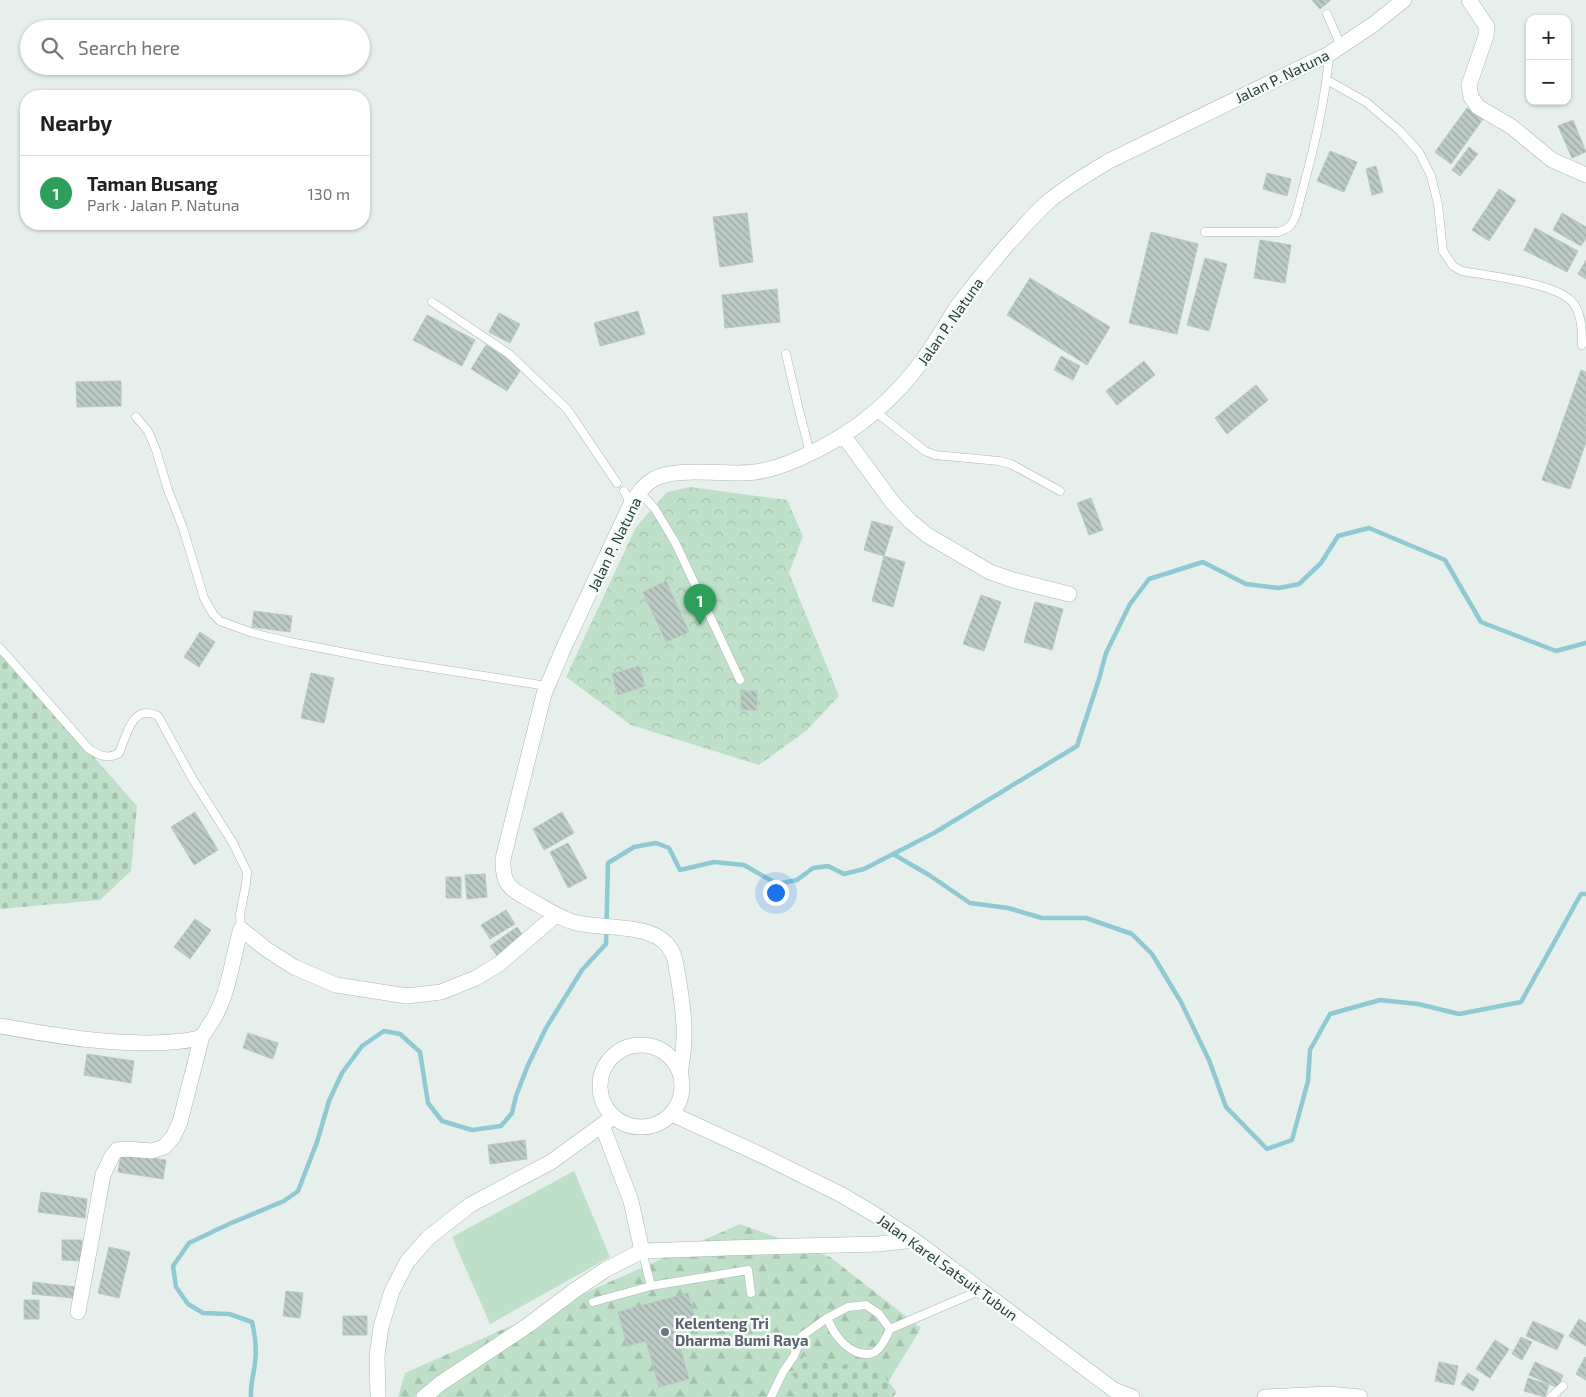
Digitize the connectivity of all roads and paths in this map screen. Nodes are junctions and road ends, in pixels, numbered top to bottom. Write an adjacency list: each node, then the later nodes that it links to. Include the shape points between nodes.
1 (1404, 0): 4 (street, Jalan P. Natuna)
2 (1469, 0): 6 (street, via 1486,27 1486,36 1469,85 1474,102 1512,127 1552,160)
3 (1327, 14): 4 (lane)
4 (1335, 50): 5 (lane); 11 (street, Jalan P. Natuna, via 1109,161 1050,200 993,261 958,306 923,361)
5 (1327, 80): 7 (lane, via 1292,225 1278,232); 9 (lane, via 1366,102 1419,152 1431,176 1444,251 1453,266 1462,271 1551,288 1567,296 1575,305 1581,321)
6 (1586, 175)
7 (1205, 232)
8 (432, 302): 15 (lane, via 509,354 567,409)
9 (1582, 345)
10 (786, 354): 14 (lane)
11 (876, 412): 13 (street, Jalan P. Natuna); 16 (lane, via 925,451 1005,463)
12 (136, 417): 21 (lane, via 148,431 156,450 204,598 220,622 290,642)
13 (843, 435): 14 (street, Jalan P. Natuna); 18 (street, via 893,502 927,536 990,572)
14 (810, 453): 17 (street, Jalan P. Natuna, via 755,472 666,474)
15 (617, 483)
16 (1060, 491)
17 (631, 495): 20 (lane, via 655,509); 21 (street, Jalan P. Natuna)
18 (1069, 594)
19 (0, 648): 23 (lane, via 89,749 102,756 119,753 133,720 142,713 158,716 247,872 240,914)
20 (740, 680)
21 (547, 686): 22 (street, Jalan P. Natuna, via 503,859 503,871 511,889)
22 (556, 915): 23 (street, via 499,964 476,978 441,992 407,996 336,985 294,967); 26 (street, Jalan P. Natuna, via 595,927 650,932 659,937 673,954 684,1036)
23 (241, 929): 25 (street, via 230,977 218,1010)
24 (0, 1026): 25 (street, via 120,1042 178,1042)
25 (202, 1036): 35 (street, via 180,1122 173,1136 164,1147 152,1151 117,1150 103,1175)
26 (680, 1074): 27 (street, via 683,1095); 28 (street, via 670,1055 651,1045 629,1046 611,1058 601,1077)
27 (672, 1114): 28 (street, via 654,1126 632,1127); 29 (street, Jalan Karel Satsuit Tubun, via 842,1195)
28 (608, 1121): 30 (street); 39 (street, via 550,1162 470,1205 428,1238 407,1262 392,1291 381,1327 377,1356)
29 (914, 1240): 30 (street); 32 (street, Jalan Karel Satsuit Tubun)
30 (642, 1252): 31 (lane); 40 (street, via 582,1285)
31 (651, 1286): 33 (lane, via 748,1270); 34 (lane)
32 (981, 1290): 37 (lane); 42 (street, Jalan Karel Satsuit Tubun, via 1114,1390)
33 (751, 1293)
34 (594, 1302)
35 (78, 1312)
36 (828, 1318): 37 (lane, via 848,1307 866,1305 879,1314); 37 (lane, via 836,1336 862,1354 875,1352); 41 (lane, via 802,1336)
37 (890, 1329)
38 (1563, 1386): 46 (lane)
39 (378, 1397)
40 (424, 1397)
41 (771, 1397)
42 (1132, 1397)
43 (1265, 1397): 44 (street)
44 (1271, 1397): 45 (street, via 1329,1394)
45 (1360, 1397)
46 (1551, 1397)

